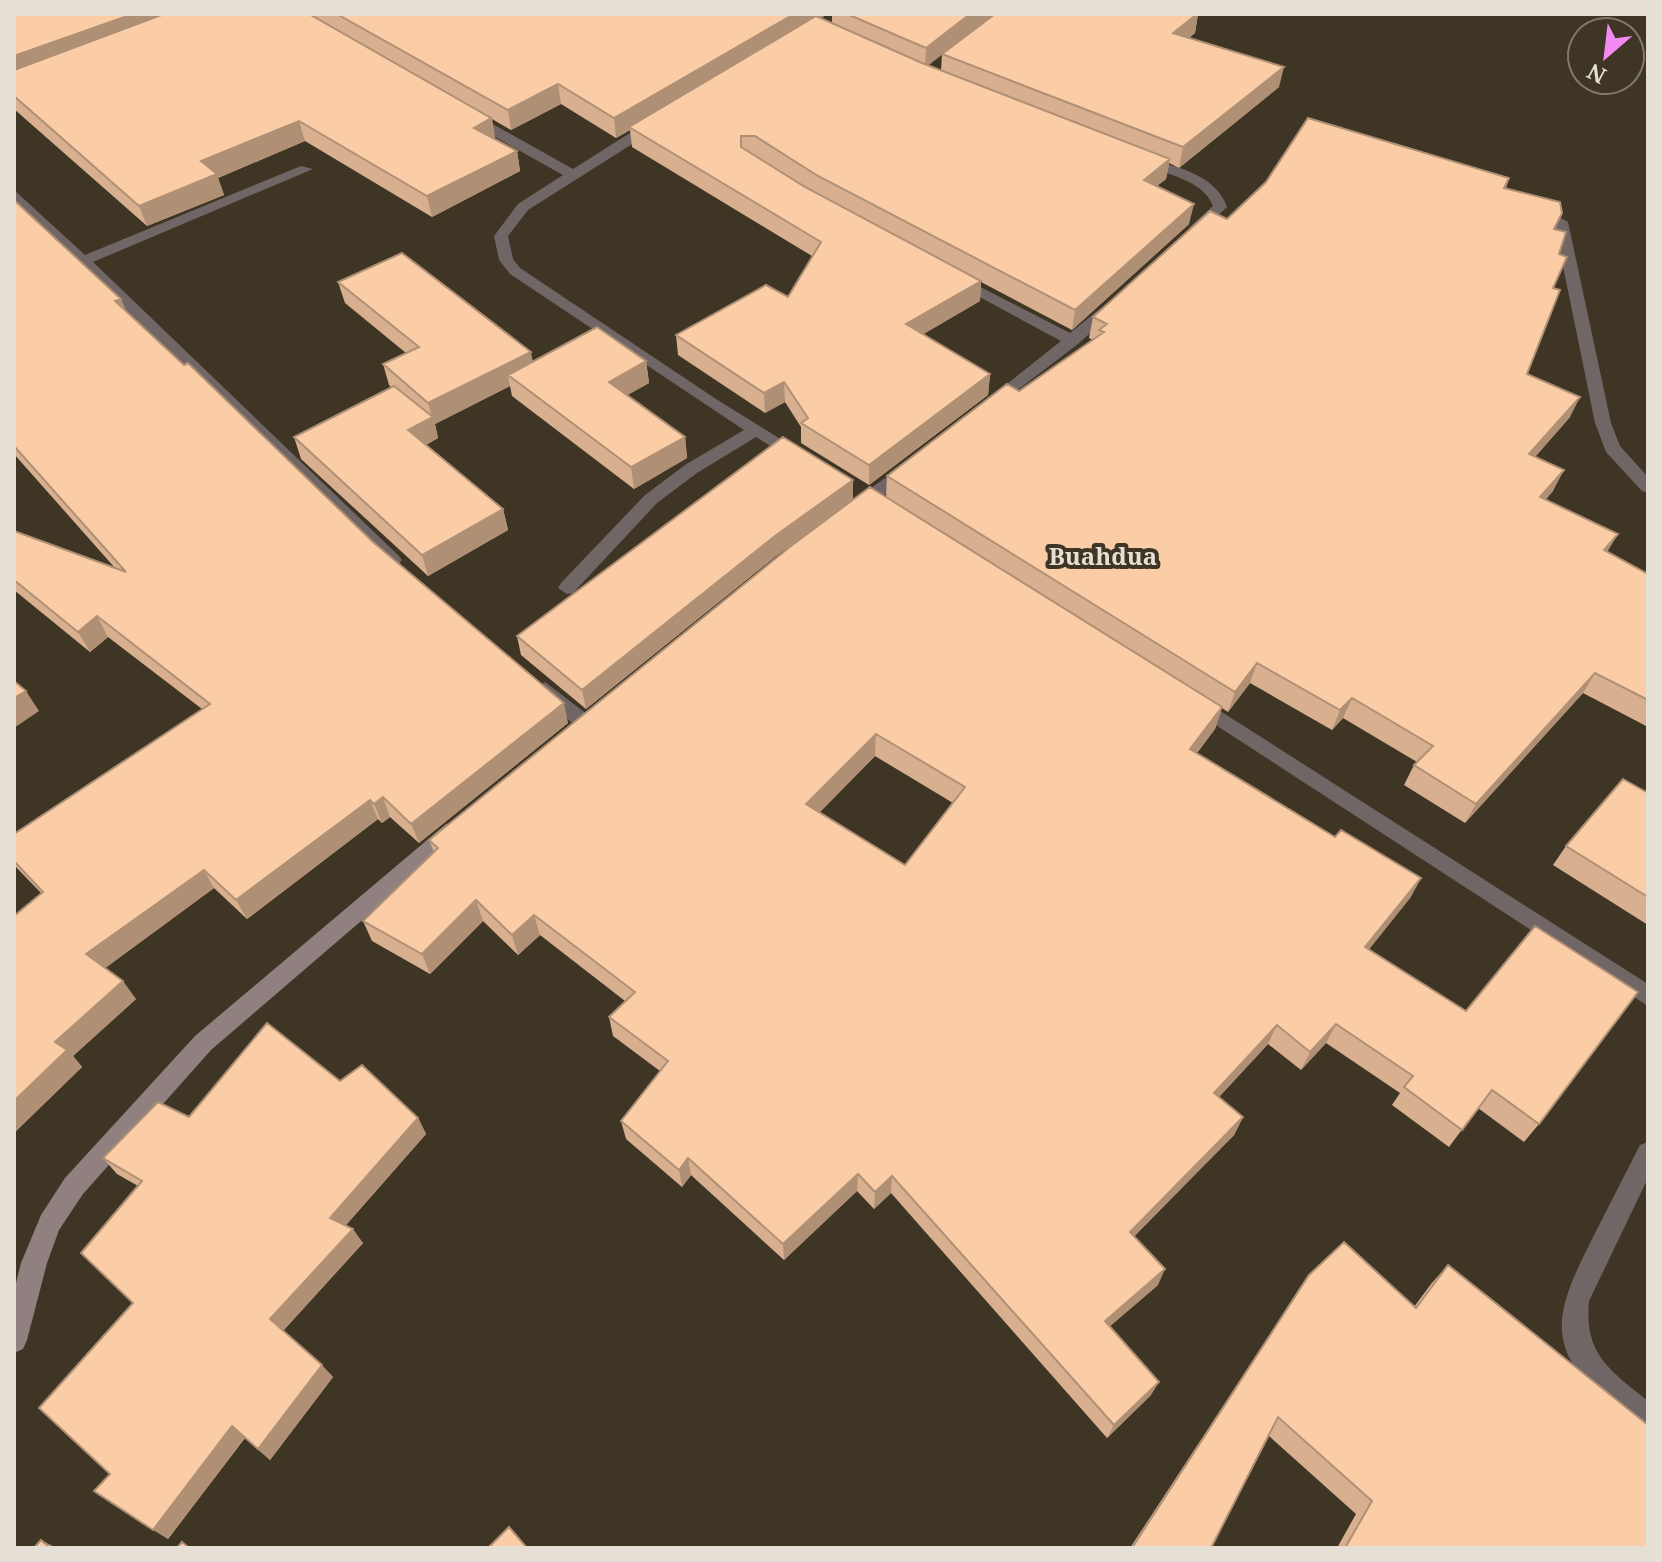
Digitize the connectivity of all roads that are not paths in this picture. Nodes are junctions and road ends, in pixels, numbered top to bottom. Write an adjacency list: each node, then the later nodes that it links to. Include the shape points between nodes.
1 (675, 111): 5 (street)
2 (463, 113): 5 (street)
3 (1131, 157): 8 (street, via 1217,196 1220,207)
4 (306, 169): 9 (street)
5 (571, 174): 14 (street, via 523,207 506,226 501,236 506,260 533,284)
6 (14, 194): 9 (street)
7 (1561, 222): 17 (street, via 1603,423 1612,448)
8 (1183, 241)
9 (82, 261): 19 (street)
10 (939, 269): 12 (street)
11 (1128, 291): 12 (street)
12 (1073, 341): 13 (street)
13 (982, 411)
14 (756, 430): 16 (street); 20 (street, via 651,499)
15 (920, 459): 18 (street)
16 (819, 467)
17 (1648, 487)
18 (867, 500)
19 (411, 575)
20 (567, 588)
21 (527, 674): 24 (street)
22 (1178, 691): 26 (street)
23 (607, 706): 24 (street)
24 (579, 728)
25 (474, 813): 28 (street, via 203,1043 131,1120 74,1186 50,1223)
26 (1648, 996)
27 (1648, 1153): 29 (street, via 1576,1299 1572,1322 1580,1353 1595,1375)
28 (14, 1340)
29 (1648, 1418)

